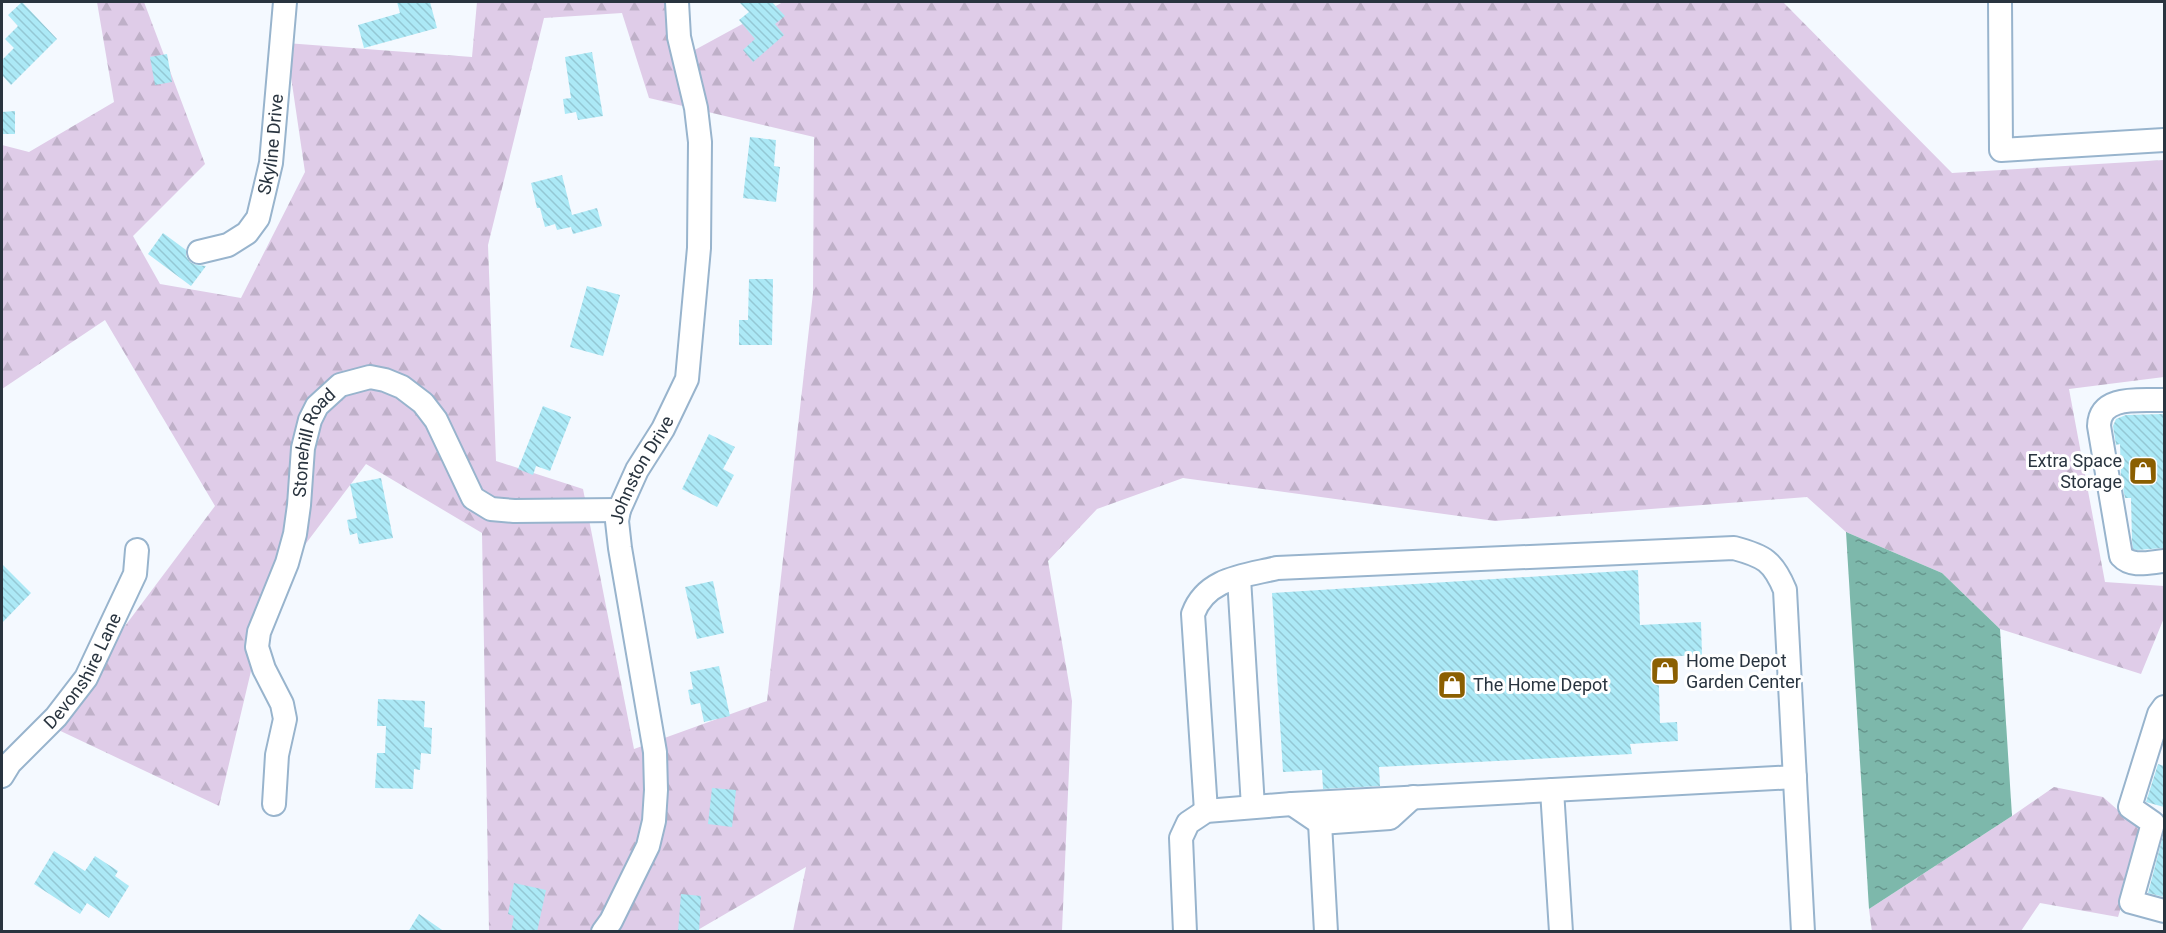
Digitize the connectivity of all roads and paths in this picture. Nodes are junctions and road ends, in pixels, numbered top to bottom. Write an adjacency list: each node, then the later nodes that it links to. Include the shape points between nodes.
1 (285, 2): 5 (street, Skyline Drive, via 271,163 258,218 247,233 228,245)
2 (677, 2): 7 (street, Johnston Drive, via 679,37 700,142 699,248 687,379)
3 (2000, 2): 4 (street, via 2001,150)
4 (2164, 140)
5 (199, 252)
6 (2164, 400): 9 (street, via 2115,403 2101,413 2099,426 2121,556 2136,563)
7 (619, 510): 16 (street, Stonehill Road, via 491,509 472,498 423,403 385,380 370,377 340,385 317,406 310,420 303,448 295,534 259,632 257,647 285,719 277,755); 22 (street, Johnston Drive, via 620,548 655,752 656,790 648,846)
8 (137, 550): 12 (street, Devonshire Lane, via 135,574 86,678)
9 (2164, 561)
10 (1239, 578): 13 (street, via 1289,567 1734,548 1750,552 1765,559 1778,572 1785,590); 18 (street); 19 (street, via 1209,590 1193,614)
11 (2164, 707): 21 (street, via 2130,807 2153,823 2131,902)
12 (2, 776)
13 (1795, 777): 14 (street); 26 (street)
14 (1552, 790): 15 (street); 25 (street)
15 (1413, 797): 17 (street); 20 (street, via 1390,818)
16 (274, 804)
17 (1292, 804): 18 (street); 20 (street)
18 (1253, 807): 19 (street)
19 (1206, 811): 23 (street, via 1188,823 1181,838)
20 (1320, 823): 24 (street)
21 (2164, 911)
22 (603, 932)
23 (1185, 932)
24 (1326, 932)
25 (1561, 932)
26 (1803, 932)

